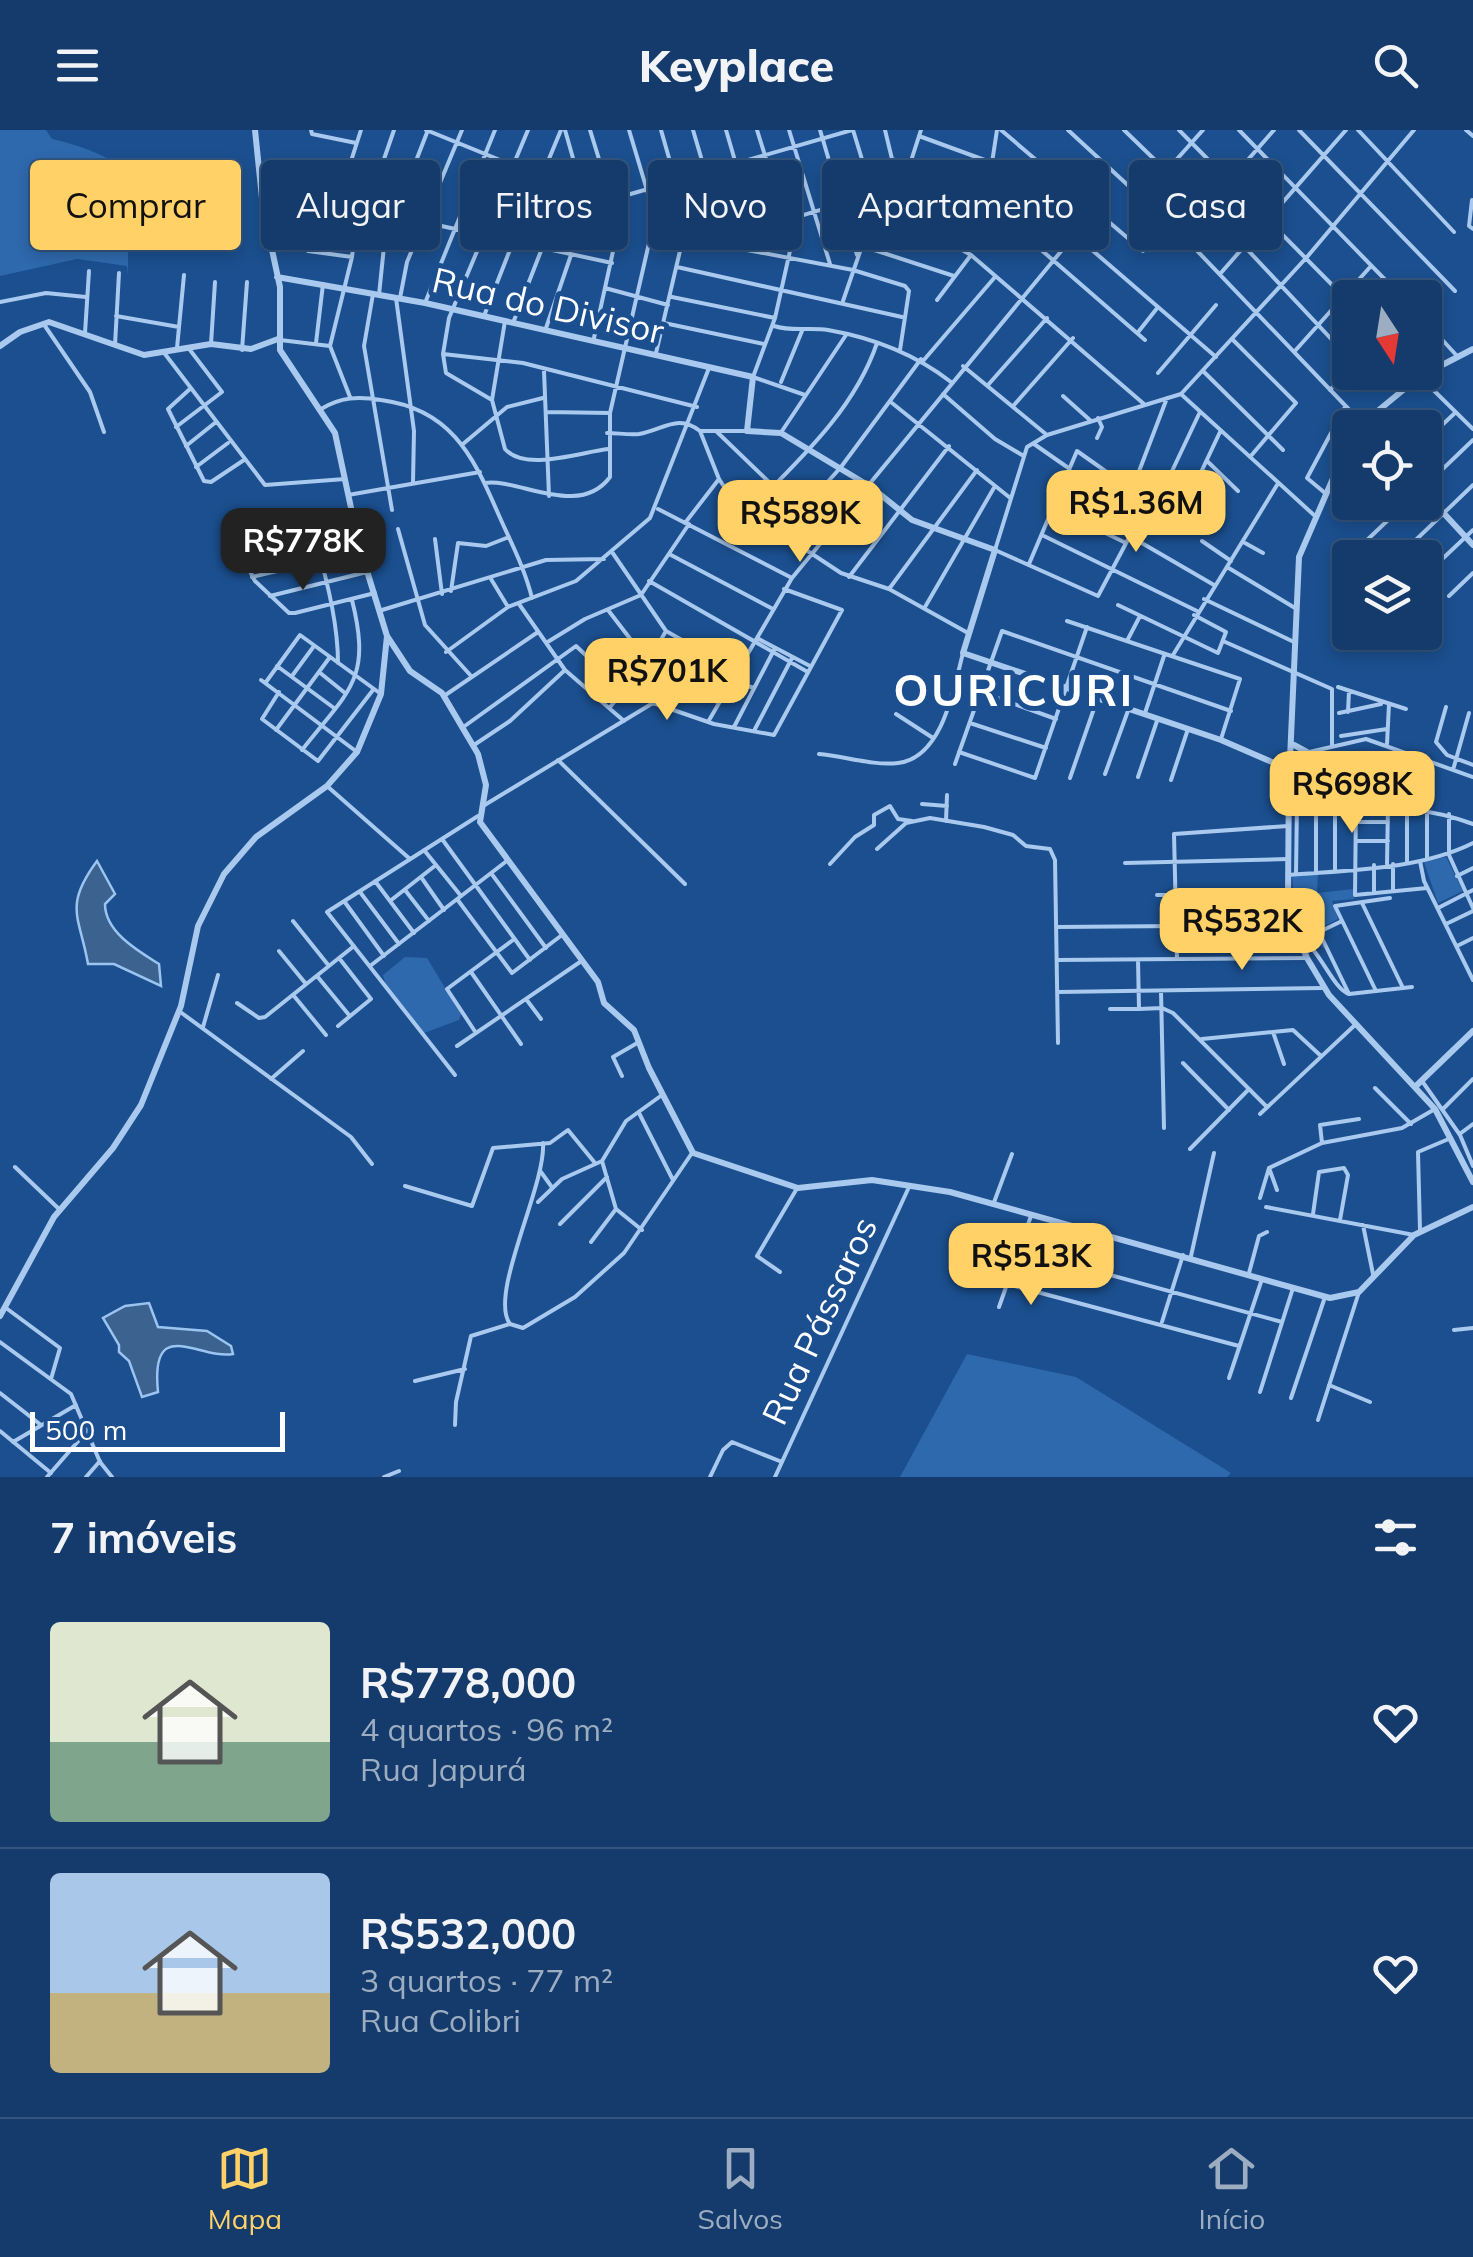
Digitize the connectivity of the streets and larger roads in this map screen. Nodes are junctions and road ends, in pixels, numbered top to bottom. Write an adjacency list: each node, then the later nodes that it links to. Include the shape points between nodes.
1 (255, 130): 132 (street)
2 (311, 130): 36 (street)
3 (361, 130): 36 (street)
4 (394, 130): 45 (street)
5 (428, 130): 37 (street); 68 (street, via 414,166)
6 (462, 130): 37 (street)
7 (495, 130): 41 (street)
8 (528, 130): 47 (street)
9 (563, 130): 48 (street); 49 (street)
10 (590, 130): 50 (street)
11 (630, 130): 72 (street)
12 (661, 130): 51 (street)
13 (693, 130): 52 (street)
14 (726, 130): 53 (street)
15 (757, 130): 42 (street)
16 (789, 130): 38 (street)
17 (820, 130): 34 (street)
18 (853, 130): 34 (street); 57 (street)
19 (885, 130): 43 (street)
20 (999, 130): 61 (street); 62 (street)
21 (1068, 130): 70 (street)
22 (1124, 130): 63 (street)
23 (1179, 130): 35 (street)
24 (1203, 130): 35 (street)
25 (1240, 130): 39 (street)
26 (1274, 130): 39 (street)
27 (1299, 130): 40 (street)
28 (1346, 130): 40 (street)
29 (1358, 130): 67 (street)
30 (1414, 130): 67 (street)
31 (1466, 130): 33 (street)
32 (920, 133): 59 (street); 60 (street)
33 (1473, 136)
34 (822, 138): 38 (street); 56 (street)
35 (1192, 142): 64 (street); 65 (street)
36 (356, 143): 44 (street)
37 (456, 143): 41 (street); 68 (street)
38 (794, 146): 42 (street); 78 (street)
39 (1258, 149): 66 (street); 71 (street)
40 (1323, 154): 71 (street); 73 (street)
41 (485, 155): 46 (street); 83 (street)
42 (765, 155): 54 (street); 55 (street)
43 (892, 159): 58 (street)
44 (353, 160)
45 (384, 160)
46 (498, 160)
47 (516, 160)
48 (549, 160)
49 (573, 160)
50 (600, 160)
51 (670, 160)
52 (702, 160)
53 (735, 160)
54 (751, 160)
55 (767, 160)
56 (829, 160)
57 (862, 160)
58 (896, 160)
59 (911, 160)
60 (985, 160)
61 (991, 160)
62 (1035, 160)
63 (1154, 160)
64 (1176, 160)
65 (1210, 160)
66 (1248, 160)
67 (1388, 162): 73 (street); 87 (street)
68 (442, 177): 69 (street)
69 (440, 182)
70 (1129, 186)
71 (1298, 186): 76 (street); 82 (street)
72 (648, 190): 74 (street)
73 (1361, 193): 82 (street); 143 (street)
74 (628, 196)
75 (1472, 200): 84 (street)
76 (1282, 204)
77 (822, 210): 78 (street)
78 (814, 212): 79 (street); 122 (street)
79 (802, 215)
80 (1109, 223): 112 (street)
81 (440, 226): 83 (street)
82 (1334, 226): 119 (street); 123 (street)
83 (454, 229): 85 (street); 153 (street)
84 (1473, 229)
85 (460, 230)
86 (1282, 231): 119 (street)
87 (1454, 232)
88 (648, 248): 145 (street)
89 (353, 250): 116 (street)
90 (382, 250): 144 (street)
91 (412, 250): 149 (street)
92 (478, 250): 158 (street)
93 (509, 250): 161 (street)
94 (542, 250): 166 (street)
95 (552, 250): 114 (street)
96 (615, 250): 121 (street)
97 (681, 250): 124 (street)
98 (748, 250): 113 (street)
99 (761, 250): 113 (street)
100 (790, 250): 118 (street)
101 (856, 250): 117 (street)
102 (861, 250): 117 (street)
103 (874, 250): 130 (street)
104 (962, 250): 115 (street)
105 (1041, 250): 120 (street)
106 (1061, 250): 120 (street)
107 (1091, 250): 156 (street)
108 (1197, 250): 129 (street)
109 (1241, 250): 129 (street)
110 (1248, 250): 139 (street)
111 (308, 251): 116 (street)
112 (1143, 251)
113 (762, 253): 118 (street)
114 (571, 254): 121 (street); 171 (street)
115 (971, 255): 130 (street); 131 (street)
116 (352, 256): 140 (street)
117 (858, 257): 125 (street)
118 (788, 258): 122 (street); 142 (street)
119 (1307, 258): 138 (street); 139 (street)
120 (1052, 260): 146 (street); 173 (street)
121 (612, 263): 141 (street)
122 (830, 266): 125 (street)
123 (1370, 266): 133 (street); 134 (street)
124 (676, 267): 142 (street); 148 (street)
125 (853, 270): 151 (street); 162 (street, via 908,288)
126 (89, 271): 147 (street)
127 (119, 272): 160 (street)
128 (184, 274): 170 (street)
129 (1220, 274): 159 (street)
130 (954, 276): 150 (street)
131 (996, 276): 146 (street); 204 (street)
132 (278, 277): 137 (street, Rua do Divisor); 178 (street)
133 (1358, 280)
134 (1384, 280)
135 (216, 282): 185 (street)
136 (247, 282): 192 (street)
137 (323, 284): 140 (street, Rua do Divisor); 186 (street)
138 (1332, 284)
139 (1280, 287): 159 (street); 169 (street)
140 (346, 288): 144 (street, Rua do Divisor); 190 (street)
141 (605, 288): 145 (street); 183 (street)
142 (781, 288): 151 (street); 163 (street)
143 (1455, 291)
144 (376, 294): 149 (street, Rua do Divisor); 226 (street, via 364,343)
145 (636, 296): 154 (street); 193 (street)
146 (1021, 296): 164 (street); 206 (street)
147 (86, 297): 152 (street, via 46,293); 174 (street)
148 (670, 297): 154 (street); 163 (street)
149 (398, 298): 153 (street, Rua do Divisor); 232 (street)
150 (936, 300)
151 (843, 301): 162 (street)
152 (0, 302)
153 (425, 303): 158 (street, Rua do Divisor)
154 (668, 305): 167 (street)
155 (1216, 305): 176 (street)
156 (1158, 307): 173 (street); 176 (street)
157 (1332, 309): 169 (street)
158 (454, 310): 161 (street, Rua do Divisor); 199 (street)
159 (1257, 312): 180 (street); 197 (street)
160 (116, 316): 170 (street); 189 (street)
161 (484, 316): 166 (street, Rua do Divisor)
162 (902, 317): 194 (street)
163 (775, 318): 168 (street)
164 (1046, 318): 177 (street); 214 (street)
165 (43, 322): 174 (street); 184 (street); 255 (street, via 90,392)
166 (509, 322): 171 (street, Rua do Divisor); 203 (street)
167 (664, 324): 187 (street); 200 (street)
168 (772, 325): 172 (street); 187 (street)
169 (1317, 326): 182 (street); 197 (street)
170 (180, 327): 196 (street)
171 (545, 331): 183 (street, Rua do Divisor)
172 (802, 331): 175 (street); 213 (street)
173 (1137, 332): 179 (street)
174 (84, 333): 189 (street)
175 (846, 335): 188 (street); 222 (street)
176 (1190, 335): 201 (street); 210 (street)
177 (1072, 338): 230 (street); 233 (street)
178 (278, 339): 186 (street); 192 (street); 236 (street, via 283,358)
179 (1145, 340)
180 (1233, 340): 201 (street); 260 (street, via 1295,401)
181 (1442, 340): 202 (street)
182 (1332, 341)
183 (593, 343): 193 (street, Rua do Divisor)
184 (0, 344)
185 (211, 344): 191 (street); 192 (street)
186 (316, 344): 190 (street)
187 (764, 344): 211 (street)
188 (877, 344): 194 (street); 268 (street, via 868,372)
189 (115, 346): 198 (street, via 144,356)
190 (330, 346): 225 (street)
191 (190, 350): 196 (street); 231 (street, via 222,392)
192 (242, 350)
193 (624, 350): 200 (street, Rua do Divisor); 215 (street)
194 (900, 350): 204 (street)
195 (1473, 350): 202 (street)
196 (177, 352): 198 (street)
197 (1294, 352): 217 (street)
198 (166, 354): 216 (street)
199 (442, 354): 203 (street); 228 (street, via 450,376)
200 (655, 357): 207 (street, Rua do Divisor)
201 (1216, 357): 209 (street)
202 (1458, 357): 205 (street)
203 (498, 358): 208 (street); 228 (street)
204 (922, 360): 212 (street); 229 (street)
205 (1442, 364)
206 (963, 366): 212 (street); 214 (street)
207 (709, 368): 211 (street, Rua do Divisor); 234 (street)
208 (544, 369): 215 (street); 224 (street)
209 (1203, 371): 221 (street); 260 (street)
210 (1158, 372)
211 (753, 377): 213 (street, Rua do Divisor); 252 (street)
212 (951, 382): 220 (street)
213 (780, 383): 222 (street, Rua do Divisor)
214 (988, 385): 233 (street)
215 (615, 387): 234 (street); 241 (street)
216 (191, 388): 231 (street); 250 (street, via 168,405)
217 (1330, 390): 235 (street)
218 (1400, 390): 238 (street)
219 (1433, 390): 240 (street)
220 (944, 394): 248 (street); 272 (street)
221 (1181, 394): 227 (street); 242 (street)
222 (805, 395): 256 (street)
223 (1063, 396): 245 (street)
224 (546, 397): 239 (street); 243 (street)
225 (350, 398): 226 (street); 236 (street)
226 (372, 398): 232 (street); 293 (street)
227 (1167, 398): 230 (street); 294 (street)
228 (492, 400): 243 (street)
229 (892, 403): 248 (street); 278 (street)
230 (1144, 404): 244 (street)
231 (204, 405): 246 (street); 250 (street)
232 (411, 405): 265 (street, via 443,422); 286 (street)
233 (1014, 405): 259 (street)
234 (697, 407): 247 (street)
235 (1345, 407): 237 (street); 296 (street, via 1308,478)
236 (321, 409): 282 (street, via 335,432)
237 (1347, 410)
238 (1377, 410)
239 (546, 412): 241 (street); 271 (street)
240 (1456, 412): 249 (street); 251 (street)
241 (610, 413): 258 (street)
242 (1200, 413): 257 (street); 301 (street)
243 (495, 414): 265 (street); 271 (street, via 510,456)
244 (1098, 418): 245 (street); 261 (street)
245 (1091, 420): 259 (street)
246 (216, 422): 263 (street); 266 (street)
247 (690, 424): 253 (street); 258 (street); 302 (street)
248 (920, 424): 267 (street); 292 (street)
249 (1442, 425)
250 (176, 426): 266 (street)
251 (1473, 428)
252 (747, 430): 254 (street); 256 (street)
253 (700, 431): 254 (street); 283 (street)
254 (716, 431): 291 (street)
255 (104, 432)
256 (781, 432): 268 (street)
257 (1220, 432): 273 (street); 275 (street)
258 (607, 433): 269 (street)
259 (1047, 435): 264 (street)
260 (1269, 435): 270 (street); 273 (street)
261 (1096, 438)
262 (1473, 440): 281 (street)
263 (230, 442): 274 (street); 277 (street)
264 (1032, 442): 272 (street); 276 (street)
265 (464, 444): 280 (street)
266 (186, 446): 277 (street)
267 (949, 446): 279 (street); 307 (street)
268 (812, 448): 278 (street); 291 (street)
269 (608, 449): 271 (street); 298 (street, via 608,482)
270 (1283, 450)
271 (550, 456): 298 (street)
272 (1023, 456): 299 (street)
273 (1249, 458): 290 (street)
274 (244, 460): 277 (street, via 206,483); 282 (street, via 267,486)
275 (1207, 461): 295 (street); 311 (street)
276 (1067, 466): 285 (street); 294 (street, via 1076,451)
277 (196, 467)
278 (841, 467): 292 (street); 318 (street)
279 (977, 470): 289 (street); 314 (street)
280 (480, 472): 286 (street); 287 (street)
281 (1442, 472)
282 (345, 479): 297 (street)
283 (719, 479): 306 (street); 312 (street)
284 (1332, 479): 296 (street)
285 (1066, 480): 303 (street); 313 (street)
286 (413, 482): 293 (street)
287 (485, 482): 298 (street); 321 (street)
288 (1473, 484): 308 (street)
289 (995, 485): 299 (street); 323 (street)
290 (1278, 485): 309 (street); 329 (street)
291 (773, 486): 306 (street)
292 (871, 486): 307 (street); 336 (street)
293 (387, 488): 297 (street); 304 (street)
294 (1132, 489): 300 (street)
295 (1238, 492)
296 (1325, 494): 309 (street)
297 (348, 495): 332 (street)
298 (549, 496)
299 (1009, 496): 331 (street)
300 (1149, 500): 301 (street); 313 (street)
301 (1156, 505): 311 (street)
302 (658, 508): 312 (street); 333 (street)
303 (1053, 508): 319 (street); 328 (street)
304 (392, 510)
305 (1442, 511): 308 (street)
306 (748, 512): 318 (street)
307 (898, 512): 314 (street); 348 (street)
308 (1444, 513): 322 (street); 327 (street)
309 (1316, 516): 371 (street, via 1299,557)
310 (1389, 520): 326 (street)
311 (1178, 521): 317 (street)
312 (687, 523): 335 (street); 349 (street)
313 (1133, 525): 320 (street)
314 (931, 527): 323 (street); 355 (street)
315 (398, 529): 365 (street)
316 (1473, 530): 322 (street)
317 (1190, 531)
318 (783, 532): 336 (street)
319 (1042, 535): 341 (street); 344 (street)
320 (1128, 535): 328 (street); 353 (street)
321 (509, 537): 342 (street); 356 (street, via 486,546 458,543)
322 (1466, 537): 330 (street); 338 (street)
323 (965, 538): 331 (street); 369 (street)
324 (434, 539): 358 (street)
325 (1202, 540): 340 (street)
326 (1368, 540)
327 (1416, 540)
328 (1124, 542): 344 (street)
329 (1244, 542): 334 (street); 340 (street)
330 (1473, 545)
331 (995, 550): 341 (street); 381 (street)
332 (362, 551): 339 (street); 345 (street)
333 (612, 552): 337 (street); 359 (street)
334 (1263, 552)
335 (669, 554): 351 (street); 372 (street)
336 (814, 554): 348 (street); 349 (street)
337 (604, 558): 342 (street); 362 (street, via 576,581)
338 (1442, 559)
339 (320, 560): 347 (street); 347 (street, via 313,539 242,556); 352 (street)
340 (1231, 561): 343 (street)
341 (1029, 564): 344 (street, via 1098,596)
342 (524, 566): 350 (street); 362 (street)
343 (1227, 567): 353 (street); 371 (street)
344 (1111, 569): 375 (street)
345 (368, 572): 352 (street); 357 (street)
346 (1473, 573): 361 (street)
347 (252, 577): 360 (street)
348 (850, 577): 355 (street)
349 (792, 578): 354 (street)
350 (492, 579): 356 (street); 370 (street)
351 (649, 581): 359 (street); 383 (street)
352 (325, 582): 360 (street); 366 (street)
353 (1214, 585): 364 (street)
354 (784, 589): 372 (street); 403 (street, via 842,610)
355 (888, 590): 369 (street)
356 (451, 591): 358 (street)
357 (376, 594): 363 (street); 373 (street)
358 (442, 594): 365 (street)
359 (641, 595): 374 (street); 379 (street)
360 (269, 596): 366 (street, via 290,614)
361 (1449, 596)
362 (532, 598): 367 (street)
363 (352, 599): 366 (street); 409 (street, via 361,644)
364 (1204, 599): 375 (street); 387 (street)
365 (416, 602): 373 (street); 391 (street)
366 (330, 604): 401 (street)
367 (519, 604): 370 (street); 380 (street)
368 (1118, 605): 376 (street)
369 (924, 607): 381 (street)
370 (508, 608): 391 (street)
371 (1295, 608): 387 (street)
372 (772, 609): 383 (street)
373 (380, 610): 382 (street)
374 (608, 610): 388 (street); 400 (street)
375 (1196, 613): 384 (street); 386 (street, via 1224,630)
376 (1140, 616): 384 (street); 385 (street)
377 (1067, 621): 378 (street)
378 (1087, 627): 385 (street); 397 (street)
379 (666, 631): 400 (street); 406 (street)
380 (538, 632): 388 (street); 410 (street)
381 (968, 633): 392 (street)
382 (389, 638): 420 (street); 423 (street, via 410,671)
383 (755, 639): 390 (street); 406 (street)
384 (1183, 639): 386 (street, via 1218,653); 396 (street)
385 (1128, 641): 393 (street)
386 (1224, 642): 407 (street)
387 (1294, 642): 407 (street)
388 (546, 643): 395 (street)
389 (314, 646): 394 (street); 402 (street, via 298,636); 408 (street)
390 (774, 651): 398 (street); 415 (street)
391 (446, 652): 410 (street)
392 (964, 653): 399 (street); 453 (street)
393 (1165, 655): 396 (street); 412 (street)
394 (330, 657): 401 (street); 405 (street)
395 (556, 657): 404 (street); 421 (street, via 580,647); 446 (street)
396 (1172, 657): 433 (street, via 1237,678)
397 (1078, 658): 399 (street, via 1002,631); 412 (street); 416 (street)
398 (791, 660): 403 (street); 450 (street)
399 (985, 660): 416 (street); 417 (street)
400 (648, 662): 421 (street); 425 (street)
401 (338, 663): 409 (street)
402 (276, 665): 408 (street); 419 (street, via 264,681)
403 (809, 669): 450 (street, via 776,732)
404 (565, 670): 428 (street); 456 (street)
405 (319, 672): 414 (street); 422 (street)
406 (737, 672): 411 (street)
407 (1296, 673): 455 (street); 458 (street, via 1332,689)
408 (292, 676): 414 (street)
409 (357, 677): 420 (street); 422 (street)
410 (472, 677): 423 (street)
411 (732, 681): 415 (street); 425 (street)
412 (1154, 685): 433 (street); 435 (street)
413 (1338, 687): 418 (street)
414 (307, 688): 426 (street); 430 (street)
415 (754, 688): 445 (street)
416 (1067, 688): 424 (street); 440 (street)
417 (980, 691): 440 (street); 443 (street)
418 (1349, 691): 427 (street); 434 (street)
419 (279, 692): 426 (street); 449 (street, via 262,719)
420 (377, 692): 451 (street); 461 (street)
421 (625, 692): 428 (street)
422 (345, 693): 430 (street)
423 (444, 696): 446 (street)
424 (1098, 697): 431 (street); 473 (street)
425 (720, 703): 442 (street)
426 (295, 704): 444 (street); 449 (street)
427 (1388, 704): 432 (street); 434 (street); 448 (street)
428 (610, 707): 441 (street)
429 (1446, 707): 466 (street, via 1436,742)
430 (334, 708): 444 (street)
431 (1129, 708): 435 (street); 471 (street)
432 (1406, 709)
433 (1230, 710): 454 (street)
434 (1348, 712): 436 (street)
435 (1145, 713): 439 (street)
436 (1339, 713)
437 (1469, 713): 466 (street)
438 (896, 714): 453 (street)
439 (1158, 718): 447 (street); 474 (street)
440 (1056, 719): 459 (street)
441 (624, 721): 442 (street, via 659,702); 465 (street)
442 (708, 722): 445 (street)
443 (970, 723): 459 (street); 462 (street)
444 (322, 724): 451 (street); 460 (street)
445 (734, 727): 450 (street)
446 (462, 728): 456 (street)
447 (1188, 728): 454 (street); 475 (street)
448 (1387, 729): 452 (street); 457 (street)
449 (276, 730): 460 (street)
450 (754, 731)
451 (337, 736): 460 (street, via 321,759); 461 (street)
452 (1341, 736)
453 (933, 738): 464 (street, via 898,763)
454 (1221, 740): 467 (street)
455 (1293, 742): 463 (street); 467 (street)
456 (474, 744): 484 (street, via 486,775)
457 (1386, 744): 458 (street, via 1366,738); 470 (street)
458 (1332, 746): 463 (street)
459 (1046, 748): 462 (street, via 1035,778)
460 (302, 750)
461 (356, 752): 476 (street)
462 (959, 752): 468 (street)
463 (1307, 752): 467 (street)
464 (819, 754)
465 (558, 760): 484 (street); 523 (street)
466 (1456, 760): 469 (street); 470 (street)
467 (1292, 762): 478 (street)
468 (954, 764)
469 (1473, 765)
470 (1453, 770): 472 (street)
471 (1106, 774)
472 (1473, 777)
473 (1070, 778)
474 (1138, 778)
475 (1171, 780)
476 (327, 786): 503 (street); 593 (street, via 268,827 224,874 198,926)
477 (948, 796): 485 (street)
478 (1292, 799): 480 (street); 495 (street); 519 (street)
479 (1336, 802): 480 (street); 481 (street); 516 (street)
480 (1316, 803): 517 (street)
481 (1356, 803): 482 (street); 492 (street)
482 (1388, 803): 486 (street); 493 (street)
483 (922, 804): 485 (street)
484 (483, 806): 489 (street)
485 (947, 806): 491 (street)
486 (1407, 806): 487 (street); 508 (street)
487 (1427, 810): 488 (street); 506 (street)
488 (1448, 814): 494 (street); 502 (street)
489 (478, 816): 496 (street); 505 (street)
490 (912, 821): 491 (street); 500 (street); 510 (street, via 898,819 890,806)
491 (946, 821): 548 (street, via 1050,849)
492 (1356, 822): 493 (street); 497 (street)
493 (1388, 822): 498 (street)
494 (1473, 824)
495 (1289, 826): 504 (street); 507 (street, via 1184,830 1174,837)
496 (442, 839): 501 (street); 524 (street)
497 (1356, 841): 498 (street); 514 (street)
498 (1388, 841): 511 (street)
499 (1473, 843): 502 (street)
500 (876, 848)
501 (424, 850): 503 (street); 513 (street)
502 (1449, 855): 506 (street); 520 (street)
503 (410, 859): 522 (street)
504 (1288, 859): 507 (street); 519 (street)
505 (508, 860): 518 (street); 552 (street)
506 (1423, 860): 508 (street); 525 (street)
507 (1175, 862): 509 (street); 533 (street)
508 (1407, 862): 511 (street)
509 (1124, 863)
510 (830, 864)
511 (1390, 864): 512 (street); 529 (street)
512 (1374, 865): 514 (street); 530 (street)
513 (436, 866): 521 (street); 535 (street)
514 (1355, 866): 516 (street); 530 (street, via 1355,894)
515 (1473, 868): 520 (street)
516 (1335, 870): 517 (street)
517 (1316, 872): 519 (street)
518 (491, 873): 524 (street); 558 (street)
519 (1292, 874): 534 (street)
520 (1457, 876): 531 (street)
521 (421, 878): 526 (street); 541 (street)
522 (375, 881): 528 (street); 538 (street)
523 (685, 884)
524 (476, 885): 535 (street); 554 (street)
525 (1427, 888): 529 (street); 540 (street)
526 (405, 890): 538 (street); 544 (street)
527 (1473, 890): 531 (street)
528 (359, 891): 537 (street); 555 (street)
529 (1393, 891): 530 (street)
530 (1374, 893)
531 (1466, 894): 540 (street); 542 (street)
532 (1158, 895): 533 (street)
533 (1176, 895): 534 (street); 549 (street)
534 (1288, 895): 547 (street)
535 (459, 898): 541 (street); 561 (street)
536 (1390, 898): 539 (street)
537 (344, 901): 556 (street, via 327,912); 563 (street)
538 (390, 901): 550 (street)
539 (1362, 902): 545 (street, via 1335,906); 580 (street)
540 (1438, 908): 546 (street)
541 (444, 910): 544 (street)
542 (1473, 910): 546 (street)
543 (293, 921): 571 (street)
544 (429, 921): 550 (street)
545 (1342, 921): 584 (street); 586 (street, via 1319,932)
546 (1446, 924): 557 (street)
547 (1294, 925): 549 (street); 551 (street)
548 (1056, 927): 549 (street); 568 (street)
549 (1176, 927): 566 (street)
550 (414, 933): 555 (street)
551 (1297, 935): 559 (street); 562 (street)
552 (562, 936): 558 (street); 570 (street)
553 (1473, 938): 557 (street)
554 (515, 940): 561 (street); 567 (street)
555 (399, 944): 563 (street)
556 (354, 946): 564 (street); 572 (street)
557 (1457, 946): 573 (street)
558 (546, 948): 567 (street)
559 (1304, 949): 562 (street); 565 (street)
560 (280, 951): 578 (street)
561 (496, 953): 567 (street, via 512,973); 574 (street)
562 (1318, 953): 586 (street, via 1338,988)
563 (384, 956): 572 (street)
564 (338, 958): 571 (street); 595 (street, via 370,996)
565 (1307, 958): 566 (street); 579 (street)
566 (1177, 959): 569 (street)
567 (530, 960)
568 (1056, 960): 569 (street); 585 (street)
569 (1138, 960): 582 (street)
570 (580, 962): 588 (street); 605 (street)
571 (329, 966): 576 (street)
572 (370, 966): 613 (street)
573 (1470, 966): 577 (street)
574 (470, 972): 594 (street); 602 (street, via 446,989)
575 (218, 974): 599 (street)
576 (317, 976): 578 (street); 595 (street)
577 (1473, 980)
578 (306, 984): 587 (street)
579 (1323, 988): 583 (street); 597 (street)
580 (1402, 988): 581 (street); 584 (street)
581 (1412, 988)
582 (1139, 990): 583 (street); 585 (street); 592 (street)
583 (1161, 991): 590 (street)
584 (1376, 991): 586 (street)
585 (1057, 992): 606 (street)
586 (1350, 994)
587 (293, 995): 589 (street, via 258,1018); 603 (street)
588 (526, 999): 594 (street); 596 (street)
589 (238, 1003)
590 (1162, 1008): 592 (street); 604 (street); 629 (street)
591 (1110, 1009): 592 (street)
592 (1139, 1009)
593 (179, 1011): 599 (street); 656 (street, via 126,1131)
594 (501, 1015): 602 (street); 607 (street)
595 (350, 1016): 598 (street)
596 (541, 1019)
597 (1356, 1024): 610 (street); 617 (street)
598 (338, 1026)
599 (204, 1027): 615 (street)
600 (1473, 1031): 617 (street)
601 (1274, 1032): 604 (street); 610 (street, via 1298,1032); 612 (street)
602 (476, 1033): 608 (street)
603 (326, 1036)
604 (1200, 1039): 618 (street)
605 (640, 1042): 614 (street, via 613,1057); 620 (street)
606 (1058, 1043)
607 (521, 1044)
608 (456, 1046)
609 (303, 1050): 615 (street)
610 (1321, 1056): 621 (street)
611 (1183, 1064): 623 (street)
612 (1284, 1064)
613 (455, 1075)
614 (622, 1076)
615 (272, 1079): 638 (street, via 351,1137)
616 (1473, 1079): 622 (street)
617 (1420, 1083): 622 (street)
618 (1250, 1088): 621 (street); 623 (street)
619 (1375, 1088): 627 (street)
620 (662, 1095): 624 (street); 635 (street)
621 (1268, 1107): 625 (street)
622 (1439, 1109): 627 (street); 630 (street)
623 (1229, 1110): 633 (street)
624 (639, 1111): 637 (street); 644 (street)
625 (1260, 1114)
626 (1359, 1119): 632 (street, via 1320,1125)
627 (1411, 1124): 632 (street)
628 (1473, 1124): 630 (street)
629 (1164, 1128)
630 (1456, 1136): 639 (street); 645 (street); 666 (street, via 1418,1152)
631 (544, 1143): 637 (street, via 570,1130); 642 (street); 647 (street, via 493,1148 472,1206)
632 (1322, 1143): 641 (street)
633 (1190, 1149)
634 (1214, 1152): 669 (street)
635 (693, 1153): 644 (street); 649 (street)
636 (1012, 1154): 653 (street)
637 (599, 1162): 643 (street); 648 (street)
638 (372, 1164)
639 (1473, 1166)
640 (16, 1167): 656 (street)
641 (1269, 1168): 650 (street); 651 (street)
642 (541, 1172): 648 (street); 686 (street, via 503,1304)
643 (607, 1177): 657 (street); 661 (street)
644 (673, 1180): 663 (street)
645 (1473, 1182)
646 (910, 1185): 649 (street, via 872,1180); 653 (street); 708 (street, Rua Pássaros)
647 (405, 1186)
648 (551, 1186): 652 (street)
649 (794, 1186): 671 (street, via 757,1256)
650 (1278, 1190)
651 (1260, 1198)
652 (538, 1202)
653 (993, 1204): 659 (street)
654 (1266, 1206): 658 (street)
655 (1473, 1207): 666 (street)
656 (59, 1209): 681 (street)
657 (616, 1210): 663 (street); 667 (street)
658 (1313, 1214): 660 (street); 660 (street, via 1319,1172 1344,1168)
659 (1031, 1216): 664 (street); 668 (street)
660 (1340, 1220): 662 (street)
661 (560, 1224)
662 (1363, 1225): 666 (street); 674 (street)
663 (642, 1230): 686 (street, via 575,1297 524,1328)
664 (1104, 1232): 669 (street); 670 (street)
665 (1267, 1232): 672 (street, via 1258,1236)
666 (1417, 1232): 674 (street)
667 (592, 1242)
668 (1019, 1250): 670 (street); 675 (street)
669 (1187, 1255): 672 (street); 676 (street)
670 (1093, 1267): 676 (street)
671 (780, 1272)
672 (1248, 1273): 673 (street)
673 (1262, 1277): 677 (street); 682 (street)
674 (1374, 1278): 678 (street)
675 (1007, 1284): 680 (street); 684 (street)
676 (1172, 1288): 682 (street); 684 (street)
677 (1293, 1288): 679 (street); 685 (street)
678 (1359, 1292): 679 (street); 695 (street)
679 (1325, 1298): 698 (street)
680 (999, 1306)
681 (5, 1308): 683 (street); 693 (street, via 60,1348)
682 (1251, 1312): 685 (street); 690 (street)
683 (0, 1316)
684 (1162, 1322): 690 (street)
685 (1282, 1322): 697 (street)
686 (510, 1324): 691 (street, via 471,1336)
687 (1473, 1328): 688 (street)
688 (1454, 1330)
689 (0, 1342): 693 (street)
690 (1239, 1346): 692 (street)
691 (466, 1369): 694 (street); 702 (street)
692 (1230, 1378)
693 (51, 1379): 700 (street)
694 (415, 1381)
695 (1330, 1385): 699 (street); 701 (street)
696 (0, 1392): 703 (street)
697 (1260, 1392)
698 (1291, 1398)
699 (1370, 1402)
700 (76, 1406): 703 (street); 704 (street)
701 (1318, 1420)
702 (456, 1424)
703 (41, 1425): 706 (street)
704 (87, 1431): 707 (street); 710 (street)
705 (0, 1432): 706 (street)
706 (13, 1442): 710 (street)
707 (100, 1461): 711 (street); 712 (street)
708 (782, 1462): 714 (street, via 732,1442); 715 (street, Rua Pássaros)
709 (399, 1471): 713 (street)
710 (49, 1475)
711 (86, 1477)
712 (112, 1477)
713 (384, 1477)
714 (710, 1477)
715 (774, 1477)

